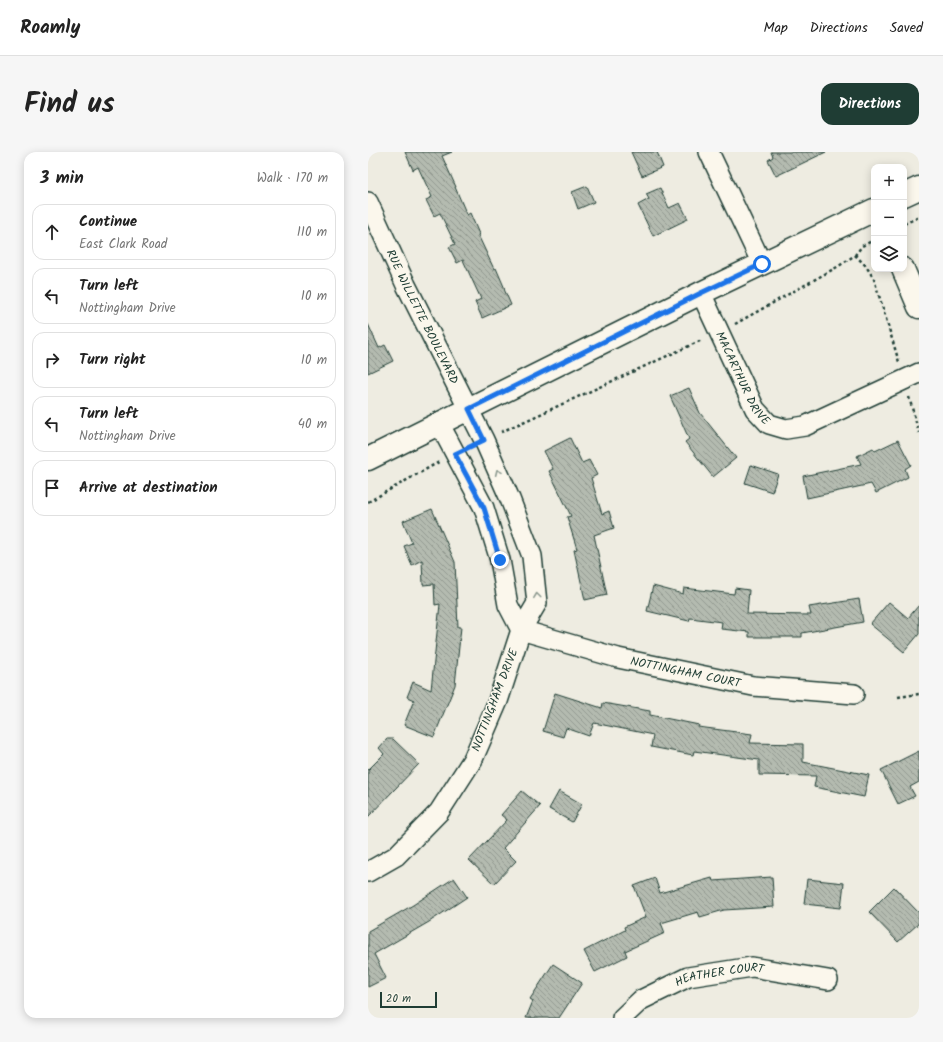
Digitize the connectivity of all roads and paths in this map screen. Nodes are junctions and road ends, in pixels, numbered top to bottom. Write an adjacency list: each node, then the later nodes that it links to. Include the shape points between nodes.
1 (709, 152): 10 (street)
2 (919, 188): 3 (main road)
3 (907, 194)
4 (368, 202): 16 (street, RUE WILLETTE BOULEVARD, via 406,285)
5 (871, 211): 10 (main road)
6 (919, 217): 7 (path)
7 (907, 223)
8 (871, 242): 9 (path, via 862,246)
9 (855, 255): 14 (path, via 833,270); 15 (path, via 874,279)
10 (762, 264): 12 (main road)
11 (904, 272): 13 (main road)
12 (701, 293): 14 (street, MACARTHUR DRIVE); 16 (main road)
13 (919, 307)
14 (719, 333): 15 (street, MACARTHUR DRIVE, via 755,409 770,424 786,428 805,426); 19 (path)
15 (912, 376): 18 (path)
16 (469, 409): 17 (main road); 19 (street, NOTTINGHAM DRIVE)
17 (440, 424): 20 (street); 21 (main road)
18 (919, 433)
19 (484, 440): 23 (street, NOTTINGHAM DRIVE, one-way to 19, via 538,603 532,556)
20 (455, 454): 22 (path); 23 (street, via 484,508 500,560 508,604)
21 (368, 459)
22 (368, 502)
23 (522, 630): 24 (street, NOTTINGHAM COURT, via 618,658 753,686); 27 (street, NOTTINGHAM DRIVE, via 498,701 472,759 439,812 396,856)
24 (854, 694)
25 (919, 694): 26 (path)
26 (898, 696)
27 (368, 872)
28 (828, 980): 29 (street, HEATHER COURT, via 752,967 688,977 641,1000)
29 (622, 1018)

